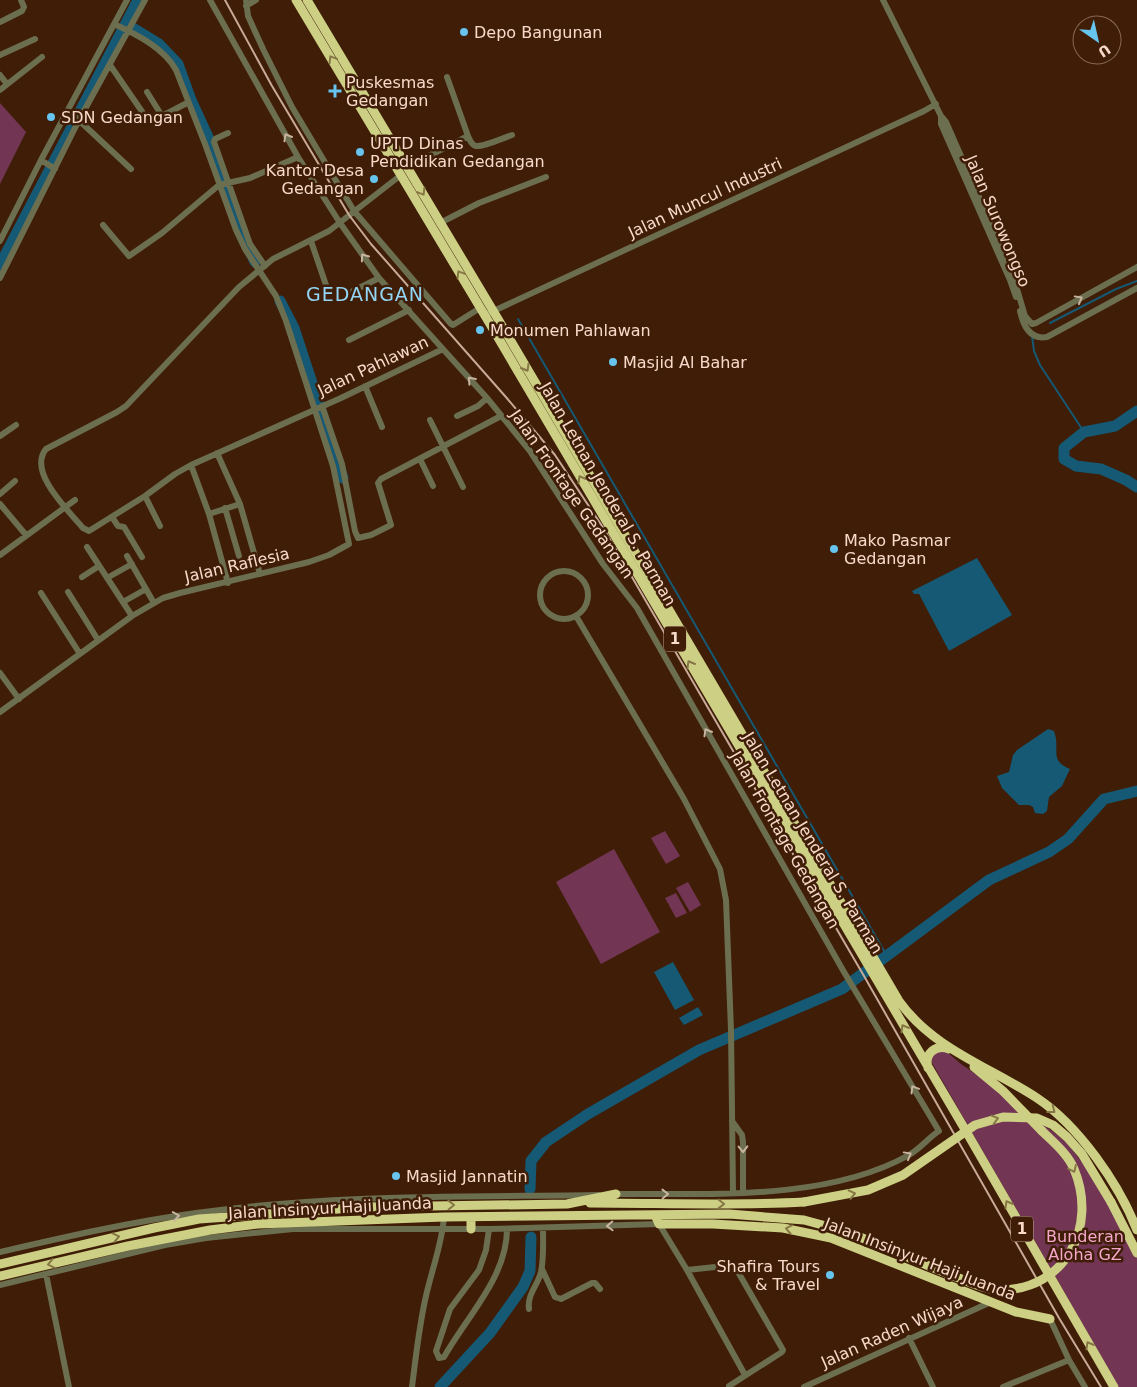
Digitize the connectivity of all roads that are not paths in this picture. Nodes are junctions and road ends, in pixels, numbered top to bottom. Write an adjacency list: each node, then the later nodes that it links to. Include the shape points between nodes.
1 (21, 0): 10 (street, via 22,12)
2 (127, 0): 11 (street)
3 (145, 0): 12 (street)
4 (210, 0): 31 (street, Jalan Frontage Gedangan, one-way to 4)
5 (256, 0): 9 (street)
6 (296, 0): 36 (highway, 1, one-way to 6)
7 (307, 0): 33 (highway, 1)
8 (883, 0): 23 (street, Jalan Surowongso)
9 (246, 3): 39 (street, via 248,16 292,107)
10 (0, 22)
11 (115, 25): 12 (street); 24 (street)
12 (126, 30): 16 (street); 22 (street, via 155,47 172,62)
13 (35, 38): 14 (street)
14 (0, 55)
15 (42, 58): 19 (street)
16 (110, 65): 25 (street); 27 (street)
17 (0, 75): 19 (street)
18 (448, 77): 30 (street)
19 (7, 84): 20 (street)
20 (0, 90)
21 (146, 92): 22 (street, via 162,116)
22 (188, 103): 38 (street)
23 (936, 104): 26 (street, Jalan Surowongso); 53 (street, Jalan Muncul Industri, via 916,116)
24 (69, 111): 27 (street); 32 (street)
25 (143, 113)
26 (941, 116): 45 (street, Jalan Surowongso, one-way to 45, via 1012,272 1025,316 1032,324); 49 (street, Jalan Surowongso, via 1010,280 1025,328 1032,334 1047,337)
27 (78, 119): 34 (street); 35 (street)
28 (228, 133): 38 (street, via 214,142)
29 (512, 135): 30 (street, via 475,146)
30 (468, 136): 33 (street)
31 (298, 157): 38 (street, via 250,178); 40 (street, Jalan Frontage Gedangan)
32 (42, 161): 34 (street); 43 (street)
33 (407, 167): 41 (highway, 1, one-way to 41)
34 (54, 169): 47 (street)
35 (132, 169)
36 (401, 175): 39 (street); 53 (highway, 1, one-way to 36)
37 (546, 177): 41 (street)
38 (224, 184): 42 (street, via 129,256); 46 (street); 46 (street, via 240,241)
39 (354, 211): 40 (street); 53 (street, Jalan Muncul Industri, via 451,324)
40 (340, 223): 44 (street); 48 (street, Jalan Frontage Gedangan, one-way to 40)
41 (440, 223): 53 (highway, 1)
42 (103, 225)
43 (0, 240)
44 (311, 241): 46 (street, via 291,249); 50 (street)
45 (1137, 267)
46 (262, 269): 58 (street, Jalan Raflesia, via 280,304); 78 (street, via 239,287 126,406 44,452 41,470)
47 (0, 278)
48 (379, 278): 51 (street); 52 (street, Jalan Frontage Gedangan)
49 (1137, 288)
50 (328, 291)
51 (353, 291)
52 (408, 310): 54 (street); 55 (street, Jalan Frontage Gedangan)
53 (486, 311): 107 (highway, Jalan Letnan Jenderal S. Parman / 1)
54 (349, 340)
55 (443, 349): 56 (street, Jalan Pahlawan); 57 (street, Jalan Frontage Gedangan, one-way to 55)
56 (365, 386): 58 (street, Jalan Pahlawan); 63 (street)
57 (487, 398): 59 (street); 60 (street, Jalan Frontage Gedangan)
58 (319, 407): 66 (street, Jalan Pahlawan); 69 (street, Jalan Raflesia)
59 (457, 416)
60 (501, 416): 65 (street); 111 (street, Jalan Frontage Gedangan, one-way to 60, via 844,972 637,608 603,564 530,451)
61 (430, 420): 65 (street)
62 (16, 425): 64 (street)
63 (382, 427)
64 (0, 436)
65 (443, 446): 67 (street); 72 (street)
66 (217, 453): 68 (street, Jalan Pahlawan); 77 (street)
67 (420, 459): 69 (street, via 379,481 391,525 363,538 358,538 354,531); 71 (street)
68 (192, 465): 74 (street, Jalan Pahlawan); 80 (street)
69 (338, 465): 91 (street, Jalan Raflesia, via 350,544 329,555)
70 (15, 481): 73 (street)
71 (433, 486)
72 (463, 487)
73 (0, 494)
74 (145, 496): 81 (street, Jalan Pahlawan); 82 (street)
75 (75, 500): 78 (street)
76 (0, 504): 83 (street)
77 (240, 504): 79 (street); 91 (street)
78 (65, 506): 81 (street, Jalan Pahlawan, via 85,530); 83 (street)
79 (225, 508): 80 (street); 87 (street)
80 (209, 514): 94 (street)
81 (112, 517): 88 (street, via 118,526 124,527)
82 (160, 526)
83 (26, 535): 85 (street)
84 (87, 547): 90 (street)
85 (0, 555)
86 (128, 556): 89 (street)
87 (240, 556)
88 (142, 557)
89 (132, 564): 93 (street); 95 (street)
90 (99, 566): 92 (street); 93 (street)
91 (260, 574): 94 (street, Jalan Raflesia)
92 (82, 577)
93 (107, 578): 98 (street)
94 (228, 582): 99 (street, Jalan Raflesia, via 180,593)
95 (146, 589): 98 (street); 99 (street)
96 (68, 592): 102 (street)
97 (41, 593): 103 (street)
98 (123, 602): 100 (street)
99 (154, 603): 100 (street, Jalan Raflesia)
100 (132, 616): 102 (street, Jalan Raflesia)
101 (576, 616): 101 (street, via 558,619 543,608 540,591 550,576 567,572 583,581 588,593 587,602); 110 (street, via 684,799 720,869 726,900)
102 (98, 640): 103 (street, Jalan Raflesia)
103 (80, 654): 105 (street, Jalan Raflesia)
104 (0, 672): 105 (street)
105 (19, 699): 106 (street, Jalan Raflesia)
106 (0, 712)
107 (876, 971): 108 (highway, Jalan Letnan Jenderal S. Parman / 1, via 905,1010); 109 (highway, Jalan Letnan Jenderal S. Parman / 1, one-way to 107)
108 (953, 1051): 109 (highway, via 940,1047 931,1051 926,1060); 121 (highway, one-way to 121, bridge, via 1003,1091 1074,1167 1083,1217 1077,1240 1062,1264 1047,1277 1022,1287 999,1290 976,1285 848,1232 804,1220 729,1214); 127 (highway, Jalan Letnan Jenderal S. Parman / 1, one-way to 127, via 1038,1099 1062,1118 1085,1142 1132,1215)
109 (929, 1070): 151 (highway, Jalan Letnan Jenderal S. Parman / 1, one-way to 109)
110 (732, 1121): 112 (street); 113 (street, one-way to 113, via 742,1135)
111 (939, 1131): 113 (street, Jalan Insinyur Haji Juanda, one-way to 111, via 811,1187 876,1170 909,1155)
112 (733, 1192): 113 (street, Jalan Insinyur Haji Juanda); 114 (street, Jalan Insinyur Haji Juanda, one-way to 112)
113 (743, 1193)
114 (616, 1194): 115 (street, Jalan Insinyur Haji Juanda); 117 (highway, Jalan Insinyur Haji Juanda)
115 (545, 1200): 116 (highway, Jalan Insinyur Haji Juanda, one-way to 115); 117 (highway, Jalan Insinyur Haji Juanda)
116 (367, 1203): 120 (highway); 129 (street, Jalan Insinyur Haji Juanda, one-way to 116, via 181,1215 259,1206); 131 (highway, Jalan Insinyur Haji Juanda, one-way to 116, via 199,1219)
117 (567, 1204): 130 (highway, one-way to 130, bridge, via 750,1205 840,1196 903,1175 975,1125 1003,1117 1037,1118 1067,1137 1082,1154)
118 (444, 1217): 119 (highway, Jalan Insinyur Haji Juanda); 120 (highway, Jalan Insinyur Haji Juanda); 123 (street)
119 (471, 1217): 121 (highway, Jalan Insinyur Haji Juanda, via 655,1215); 124 (highway)
120 (367, 1220): 128 (highway, Jalan Insinyur Haji Juanda, via 258,1224 210,1230)
121 (664, 1225): 122 (street, Jalan Insinyur Haji Juanda, one-way to 122); 133 (street); 138 (highway, Jalan Insinyur Haji Juanda, one-way to 121, via 831,1238 783,1228)
122 (542, 1228): 126 (street, Jalan Insinyur Haji Juanda); 132 (street)
123 (443, 1229): 124 (street, Jalan Insinyur Haji Juanda); 128 (street, Jalan Insinyur Haji Juanda, via 293,1230); 146 (street, via 426,1294)
124 (471, 1229): 125 (street, Jalan Insinyur Haji Juanda)
125 (489, 1229): 126 (street, Jalan Insinyur Haji Juanda); 126 (street, via 479,1270 450,1309 436,1351 439,1358 444,1357 496,1276 503,1258)
126 (507, 1229)
127 (1137, 1230)
128 (128, 1249): 134 (street, Jalan Insinyur Haji Juanda); 135 (highway, Jalan Insinyur Haji Juanda, one-way to 135)
129 (0, 1252)
130 (1137, 1253)
131 (0, 1264)
132 (542, 1269): 137 (street, via 558,1299 592,1283); 139 (street, via 530,1295)
133 (686, 1270): 143 (street); 143 (street, via 734,1265 782,1348 782,1352)
134 (46, 1274): 136 (street, Jalan Insinyur Haji Juanda); 145 (street)
135 (0, 1276)
136 (0, 1285)
137 (600, 1289)
138 (991, 1302): 140 (highway, Jalan Insinyur Haji Juanda, via 1016,1312); 141 (street, Jalan Raden Wijaya)
139 (529, 1309)
140 (1050, 1319): 142 (street)
141 (909, 1338): 147 (street, Jalan Raden Wijaya); 148 (street)
142 (1069, 1360): 149 (street); 150 (street)
143 (745, 1375): 144 (street)
144 (729, 1386)
145 (69, 1387)
146 (412, 1387)
147 (804, 1387)
148 (933, 1387)
149 (1003, 1387)
150 (1085, 1387)
151 (1114, 1387)

